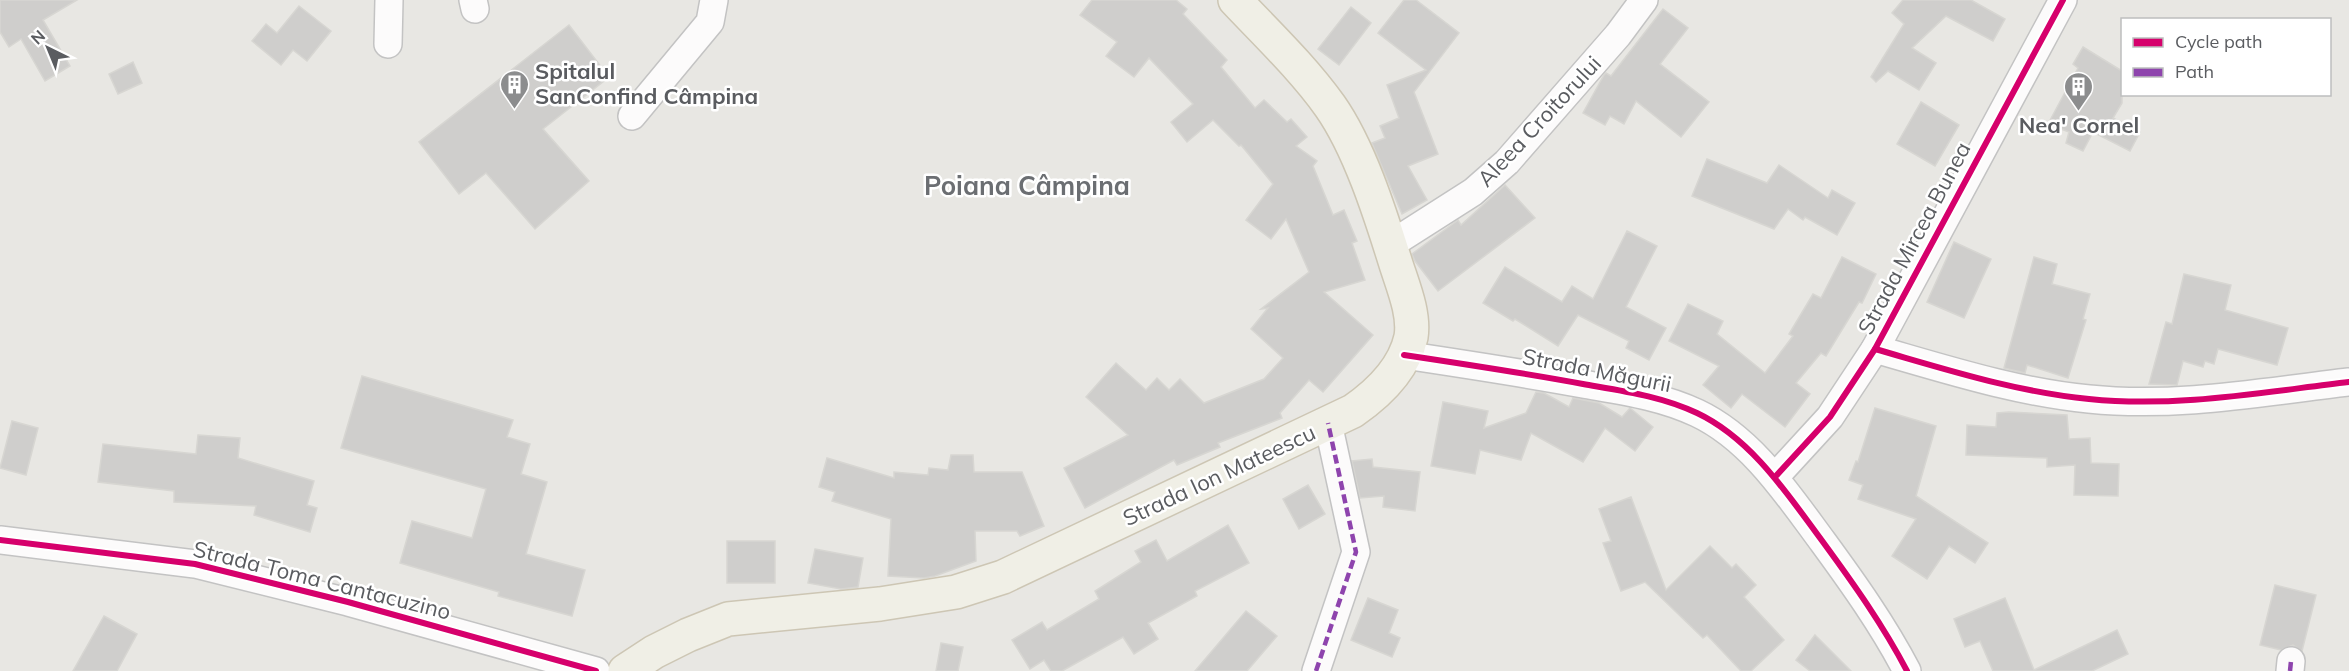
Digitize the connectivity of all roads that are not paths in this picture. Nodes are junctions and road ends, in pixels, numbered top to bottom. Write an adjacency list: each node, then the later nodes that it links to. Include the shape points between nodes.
1 (389, 0): 6 (street)
2 (714, 0): 7 (street, via 710,22)
3 (1235, 0): 8 (main road, Strada Ion Mateescu, via 1330,107 1359,162)
4 (1644, 0): 8 (street, Aleea Croitorului, via 1507,162 1473,192)
5 (2063, 0): 9 (street, Strada Mircea Bunea)
6 (388, 44)
7 (632, 116)
8 (1390, 245): 10 (main road, Strada Ion Mateescu, via 1410,314 1411,336)
9 (1875, 349): 11 (street, via 2003,384 2088,399 2198,400); 13 (street, Strada Mircea Bunea, via 1830,417)
10 (1404, 356): 12 (main road, Strada Ion Mateescu, via 1373,397); 13 (street, Strada Măgurii, via 1663,398 1700,414 1729,433)
11 (2349, 382)
12 (1328, 423): 15 (main road, Strada Ion Mateescu, via 1003,577 956,592 880,604 728,619 688,635); 17 (street, via 1356,552)
13 (1775, 477): 18 (street, Strada Măgurii, via 1872,613)
14 (0, 540): 16 (street, Strada Toma Cantacuzino, via 195,564)
15 (636, 668)
16 (596, 671)
17 (1317, 671)
18 (1907, 671)

